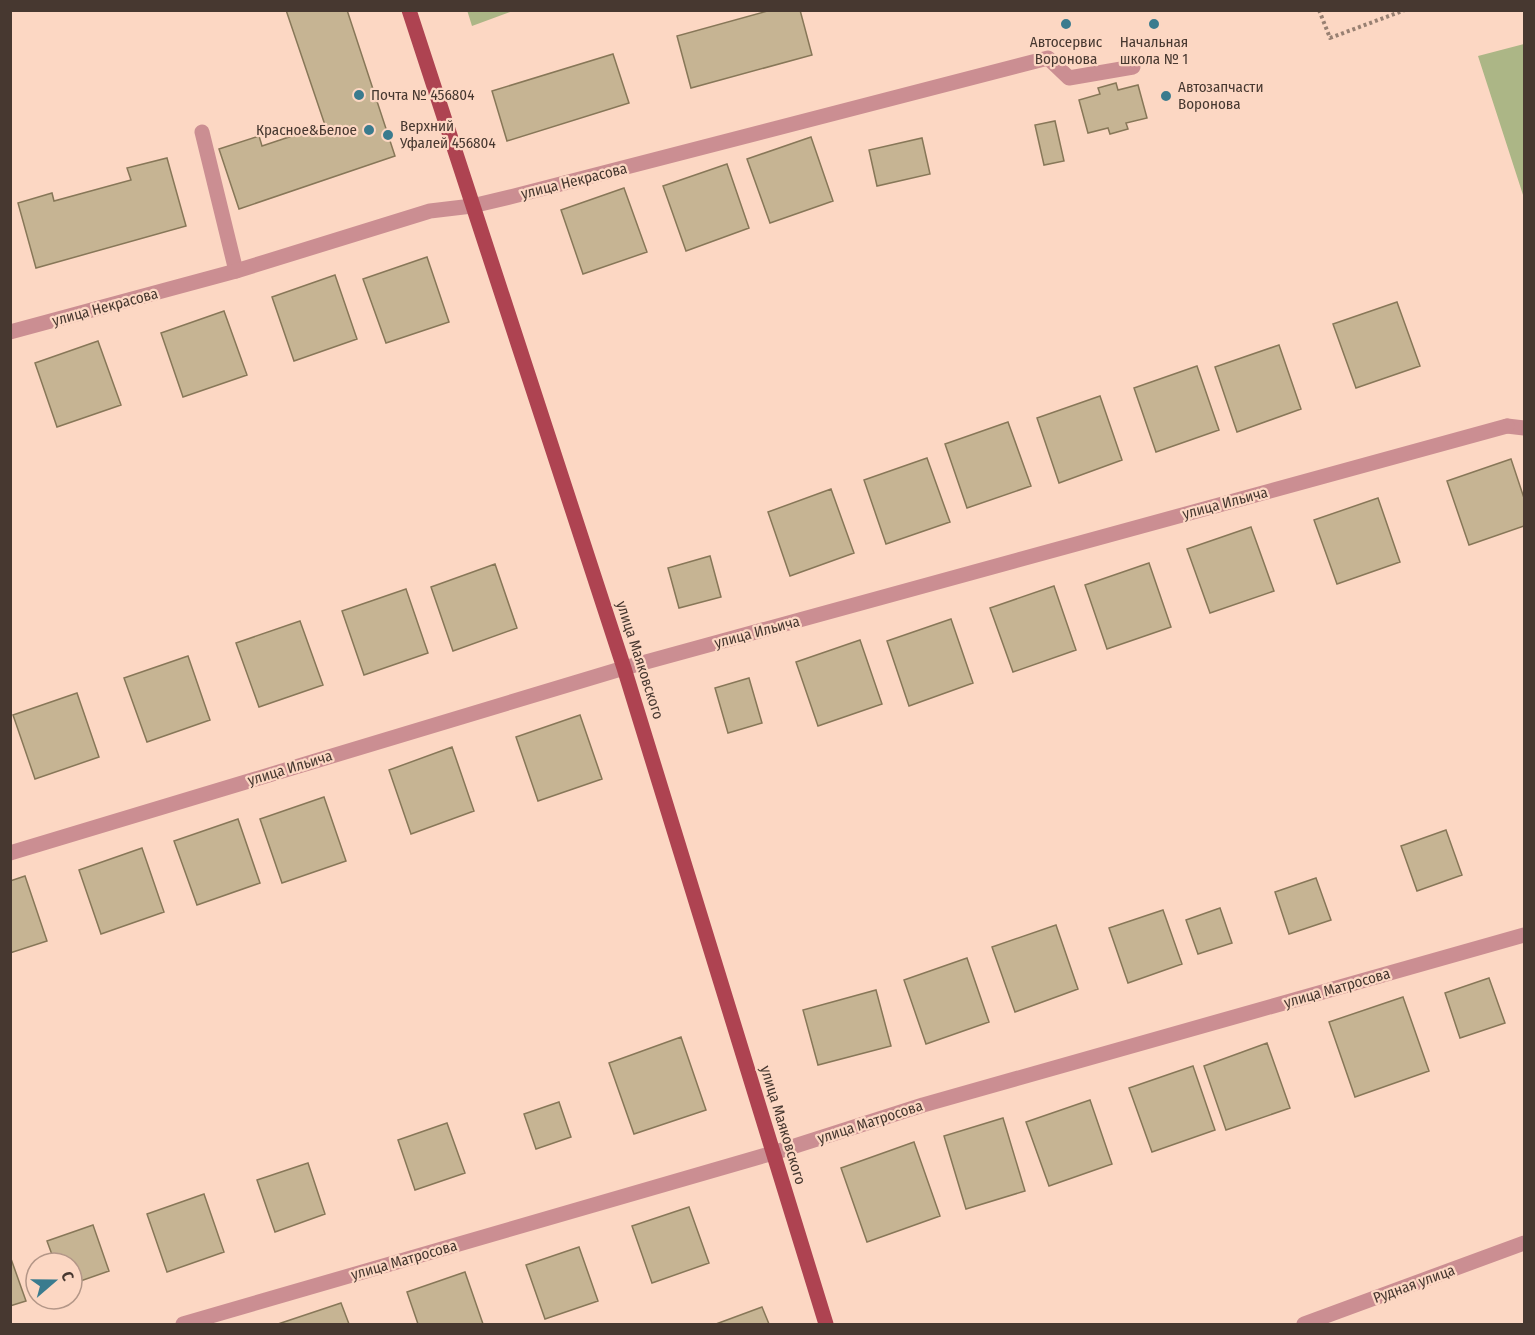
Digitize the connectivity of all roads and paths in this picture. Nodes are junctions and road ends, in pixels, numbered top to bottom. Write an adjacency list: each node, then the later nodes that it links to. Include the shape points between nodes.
1 (409, 10): 6 (main road, улица Маяковского)
2 (1319, 10): 3 (path, via 1330,38)
3 (1405, 10)
4 (1133, 67): 6 (street, улица Некрасова, via 1069,78 1048,58)
5 (202, 132): 7 (street)
6 (472, 206): 7 (street, улица Некрасова, via 430,211); 10 (main road, улица Маяковского)
7 (236, 271): 8 (street, улица Некрасова)
8 (10, 332)
9 (1524, 428): 10 (street, улица Ильича, via 1507,426)
10 (624, 668): 11 (street, улица Ильича); 13 (main road, улица Маяковского)
11 (10, 853)
12 (1524, 935): 13 (street, улица Матросова, via 923,1105)
13 (773, 1153): 15 (street, улица Матросова); 16 (main road, улица Маяковского)
14 (1524, 1243): 17 (street, Рудная улица)
15 (183, 1324)
16 (826, 1324)
17 (1304, 1324)

